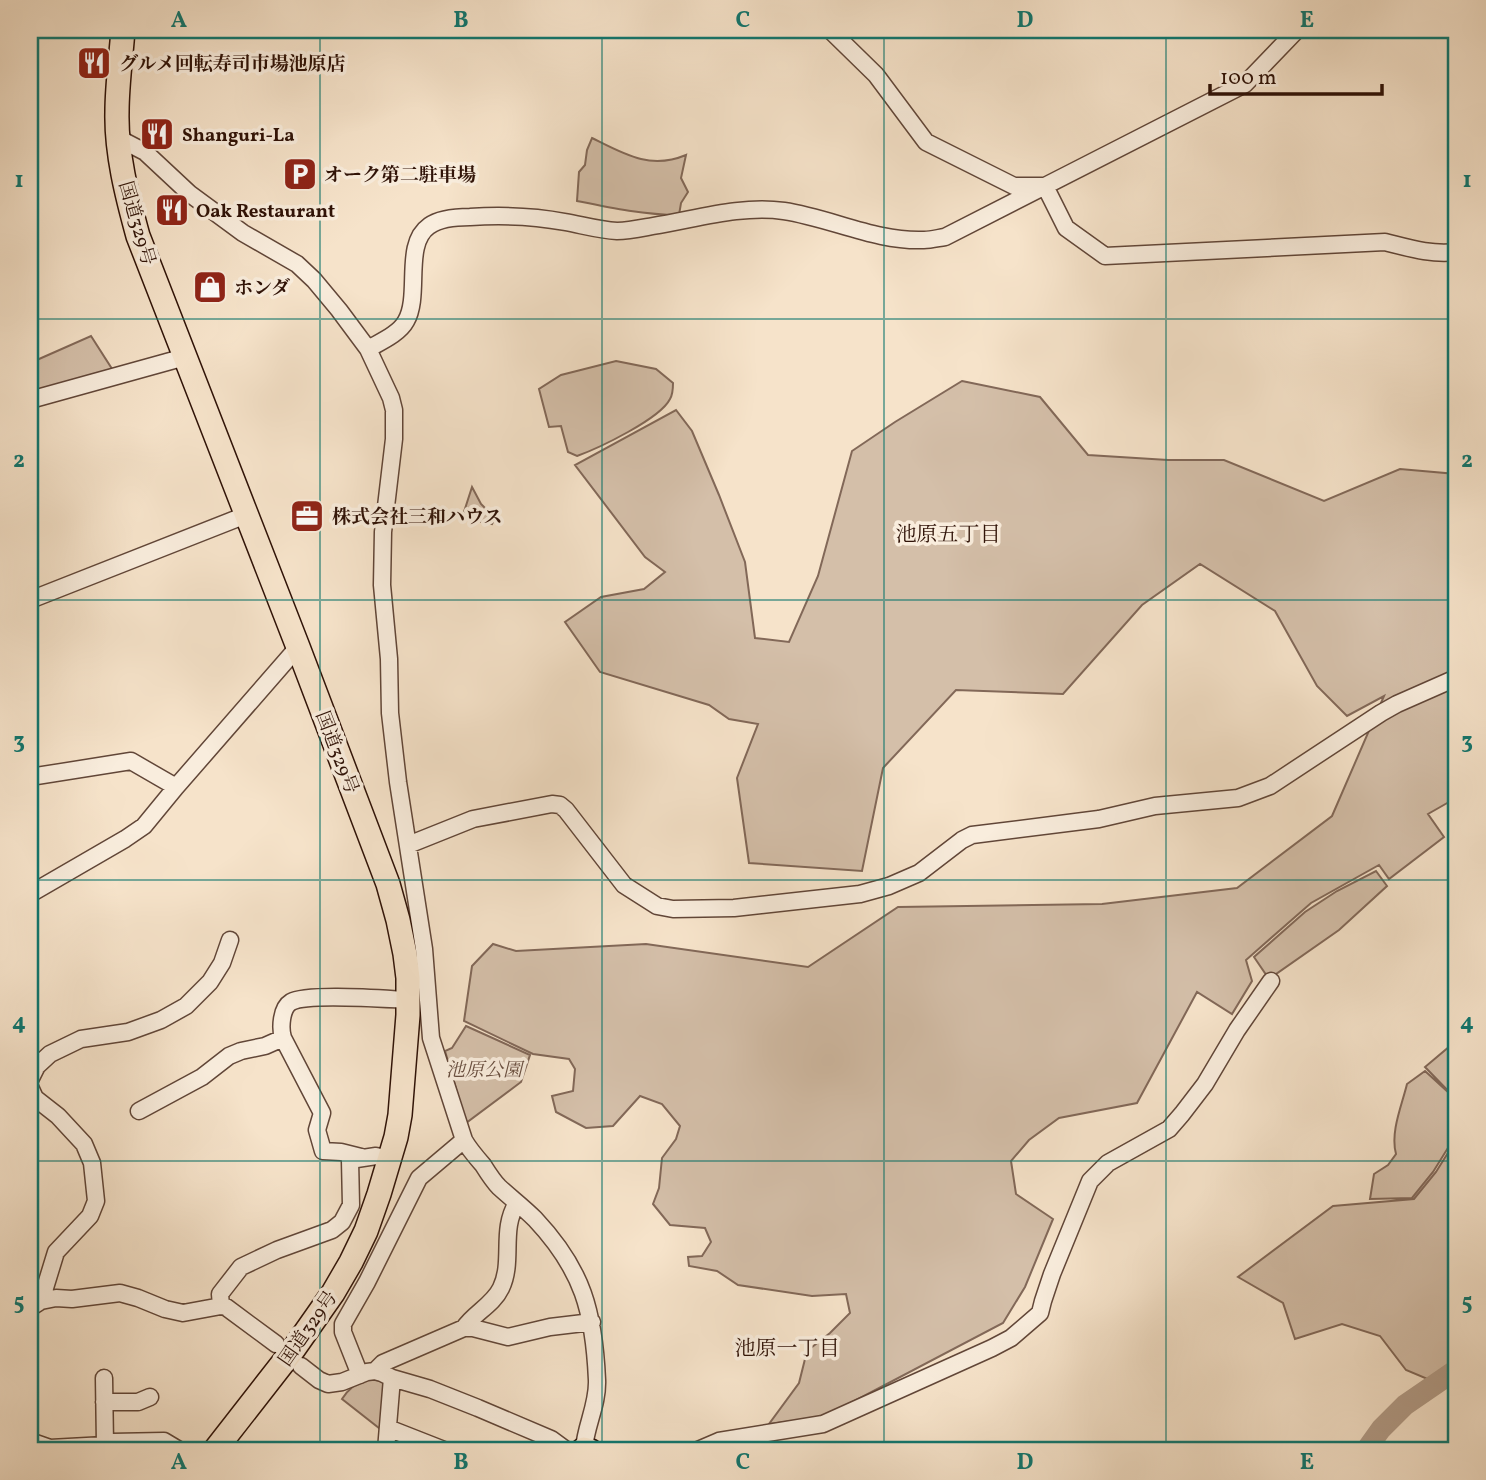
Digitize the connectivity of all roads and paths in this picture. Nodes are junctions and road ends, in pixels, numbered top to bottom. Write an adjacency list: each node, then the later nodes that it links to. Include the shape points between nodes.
1 (123, 30): 4 (highway, 国道329号)
2 (830, 30): 5 (street, via 876,75 926,142 1014,186)
3 (1297, 30): 5 (street, via 1245,84)
4 (118, 138): 7 (street, via 145,152 243,233 297,264); 8 (highway, 国道329号, via 138,236)
5 (1045, 187): 6 (street, via 1066,228 1105,256 1385,242 1429,253); 7 (street, via 945,237 926,240 767,210 620,231 521,216 442,220 429,226 416,244 411,307 405,323)
6 (1456, 252)
7 (368, 349): 16 (street, via 394,410 382,585 390,713)
8 (185, 357): 9 (street); 10 (highway, 国道329号)
9 (30, 400)
10 (246, 515): 11 (street); 12 (highway, 国道329号)
11 (30, 600)
12 (298, 647): 15 (street); 19 (highway, 国道329号, via 398,920)
13 (1456, 678): 16 (street, via 1381,713 1270,786 1238,798 1155,806 1099,819 972,835 919,873 860,894 734,908 657,906 624,886 566,810 552,804 473,819)
14 (30, 777): 15 (street, via 131,761)
15 (176, 787): 17 (street, via 144,826)
16 (408, 845): 19 (street)
17 (30, 894)
18 (230, 940): 23 (street, via 210,982 186,1006 128,1032 80,1040 50,1054)
19 (414, 952): 21 (highway, 国道329号); 26 (street, via 431,1038)
20 (1271, 981): 49 (street, via 1205,1084 1169,1129 1108,1163 1090,1181 1052,1273 1041,1313 1011,1338 823,1424 719,1441)
21 (408, 1000): 22 (street, via 326,997 294,1001 284,1012); 28 (highway, 国道329号, via 400,1115)
22 (283, 1038): 25 (street, via 229,1056 202,1077); 27 (street, via 322,1113 317,1130 323,1151)
23 (30, 1080)
24 (30, 1087): 30 (street, via 35,1098 84,1144 92,1163 96,1201 90,1216 56,1252)
25 (139, 1111)
26 (464, 1140): 29 (street, via 497,1185); 36 (street, via 419,1178 344,1324 343,1332)
27 (361, 1157): 28 (street); 31 (street, via 350,1160 351,1205 342,1222 242,1267 220,1294)
28 (390, 1159): 45 (highway, 国道329号, via 366,1231 333,1293)
29 (517, 1203): 32 (street, via 554,1241 576,1273); 33 (street, via 510,1214 501,1289)
30 (35, 1305): 31 (street, via 120,1293 183,1313)
31 (221, 1306): 34 (street)
32 (592, 1322): 33 (street, via 508,1337); 48 (street, via 598,1383)
33 (464, 1328): 36 (street)
34 (276, 1344)
35 (302, 1366): 36 (street, via 328,1384)
36 (368, 1373): 38 (street)
37 (104, 1378): 40 (street)
38 (392, 1378): 41 (street); 48 (street)
39 (150, 1397): 40 (street, via 138,1402)
40 (104, 1402): 43 (street)
41 (388, 1428): 46 (street); 47 (street)
42 (30, 1441): 43 (street, via 50,1448)
43 (103, 1447): 44 (street, via 112,1442 164,1441)
44 (179, 1450)
45 (215, 1450)
46 (386, 1450)
47 (444, 1450)
48 (581, 1450)
49 (698, 1450)

